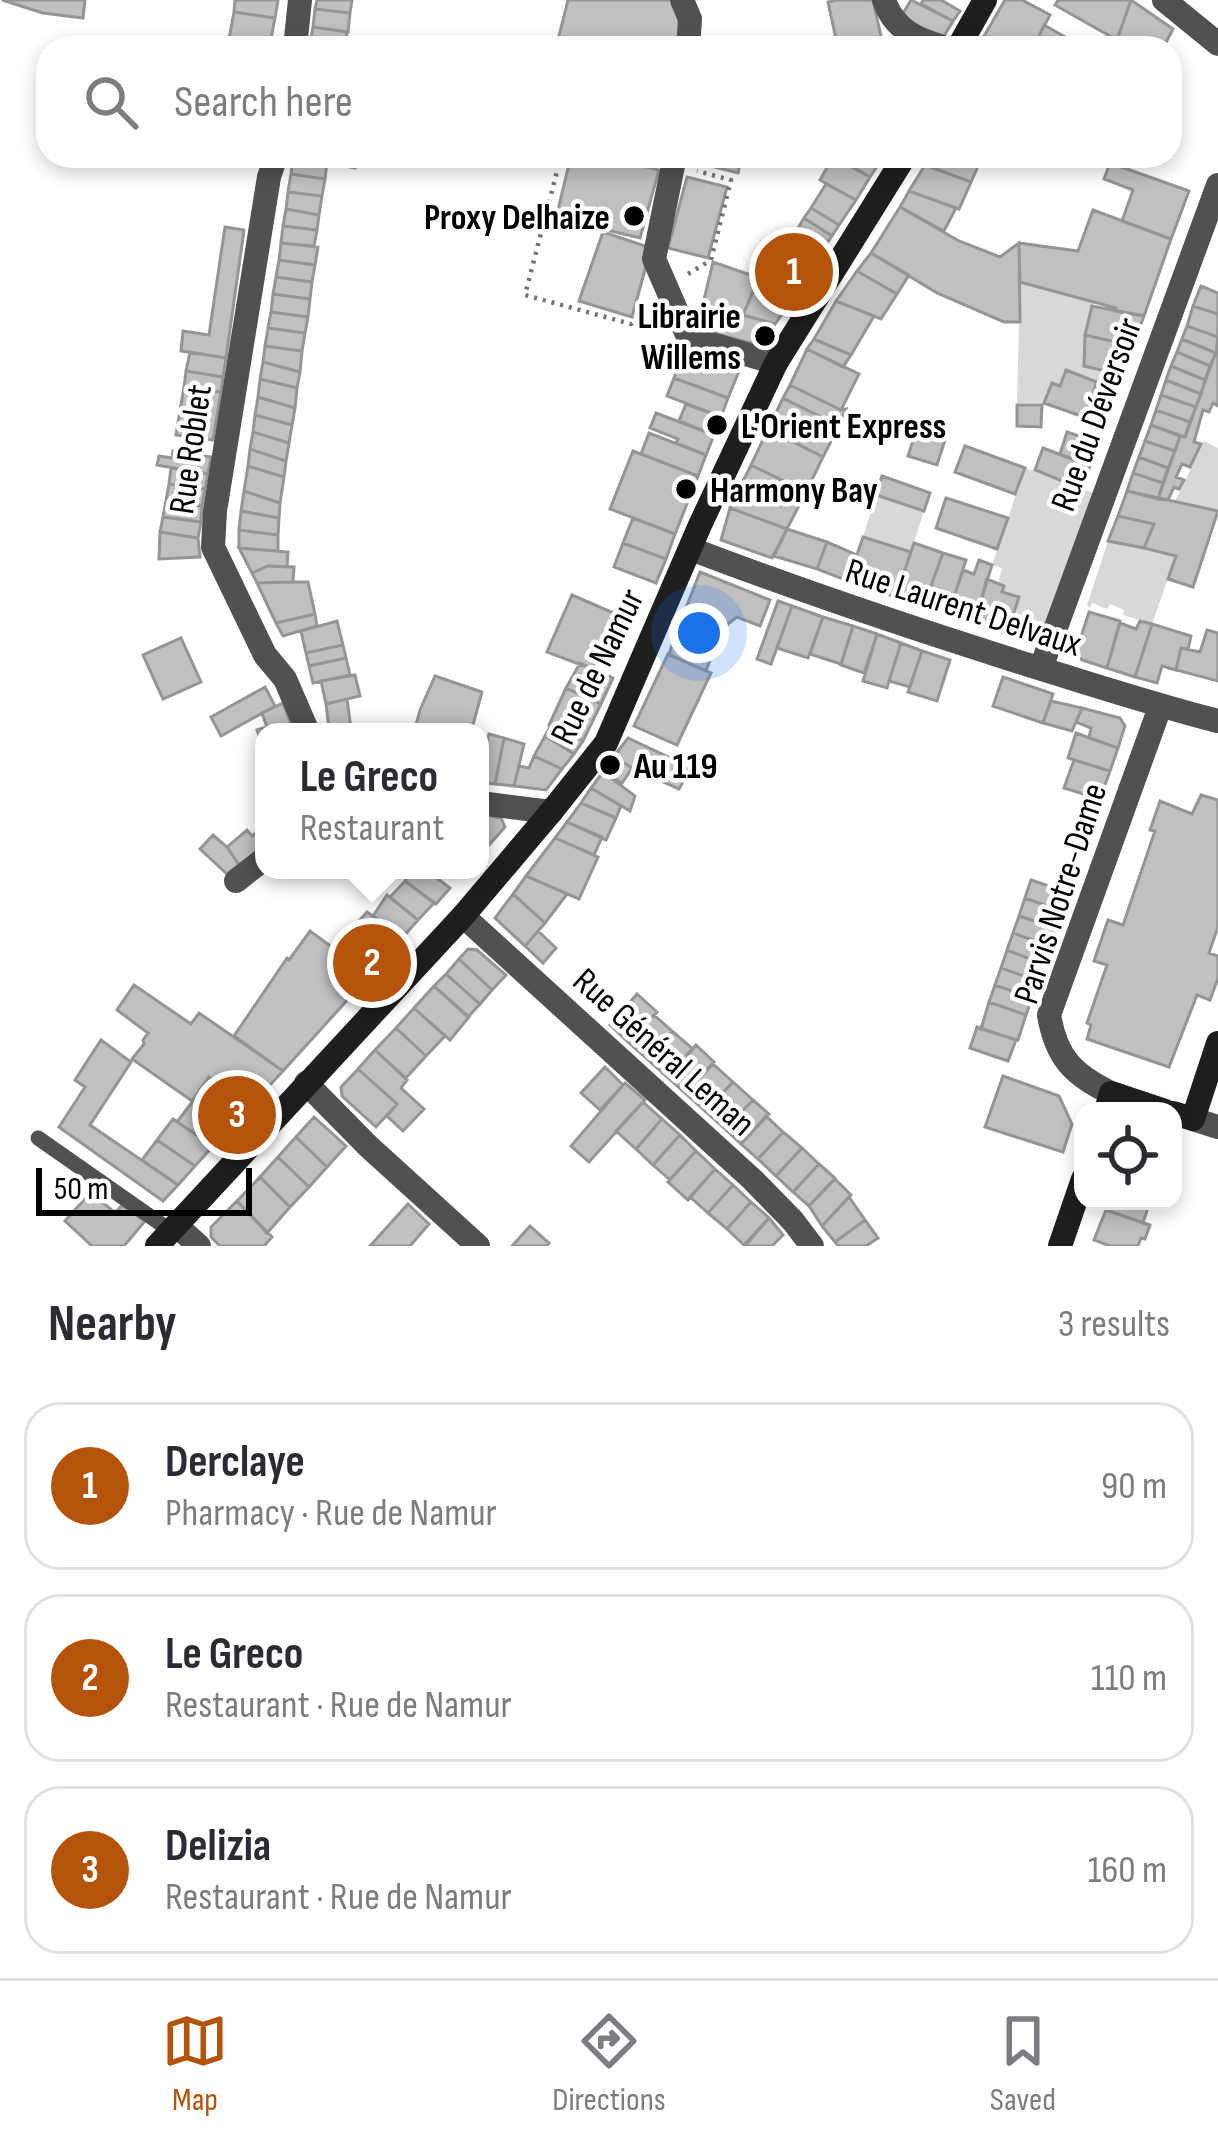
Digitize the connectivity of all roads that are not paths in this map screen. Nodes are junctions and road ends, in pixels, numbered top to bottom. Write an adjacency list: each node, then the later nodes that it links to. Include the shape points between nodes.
1 (300, 0): 6 (street)
2 (682, 0): 7 (street)
3 (884, 0): 8 (street)
4 (986, 0): 9 (street)
5 (1164, 0): 10 (street)
6 (296, 36)
7 (689, 36)
8 (912, 36)
9 (965, 36)
10 (1218, 44)
11 (272, 168): 20 (street, Rue Roblet, via 213,547)
12 (679, 168): 15 (street, via 654,259 688,338)
13 (898, 168): 15 (street, Rue de Namur)
14 (1218, 185): 17 (street, Rue du Déversoir)
15 (776, 363): 16 (street, Rue de Namur)
16 (691, 549): 17 (street, Rue Laurent Delvaux); 22 (street, Rue de Namur, via 615,728)
17 (1041, 668): 18 (street, Rue Laurent Delvaux)
18 (1160, 707): 19 (street, Rue Laurent Delvaux); 28 (street, Parvis Notre-Dame, via 1049,1015 1070,1066)
19 (1218, 721)
20 (304, 723)
21 (489, 804): 22 (street)
22 (551, 812): 25 (street, Rue de Namur)
23 (255, 866): 24 (street)
24 (236, 881)
25 (463, 916): 27 (street, Rue de Namur); 37 (street, Rue Général Leman, via 753,1180)
26 (1218, 1043): 29 (street)
27 (306, 1083): 34 (street, Rue de Namur); 36 (street)
28 (1109, 1102)
29 (1182, 1105)
30 (1182, 1116): 31 (street)
31 (1218, 1127)
32 (38, 1138): 34 (lane)
33 (1074, 1205): 38 (street)
34 (168, 1234): 35 (street)
35 (199, 1246)
36 (478, 1246)
37 (812, 1246)
38 (1060, 1246)

